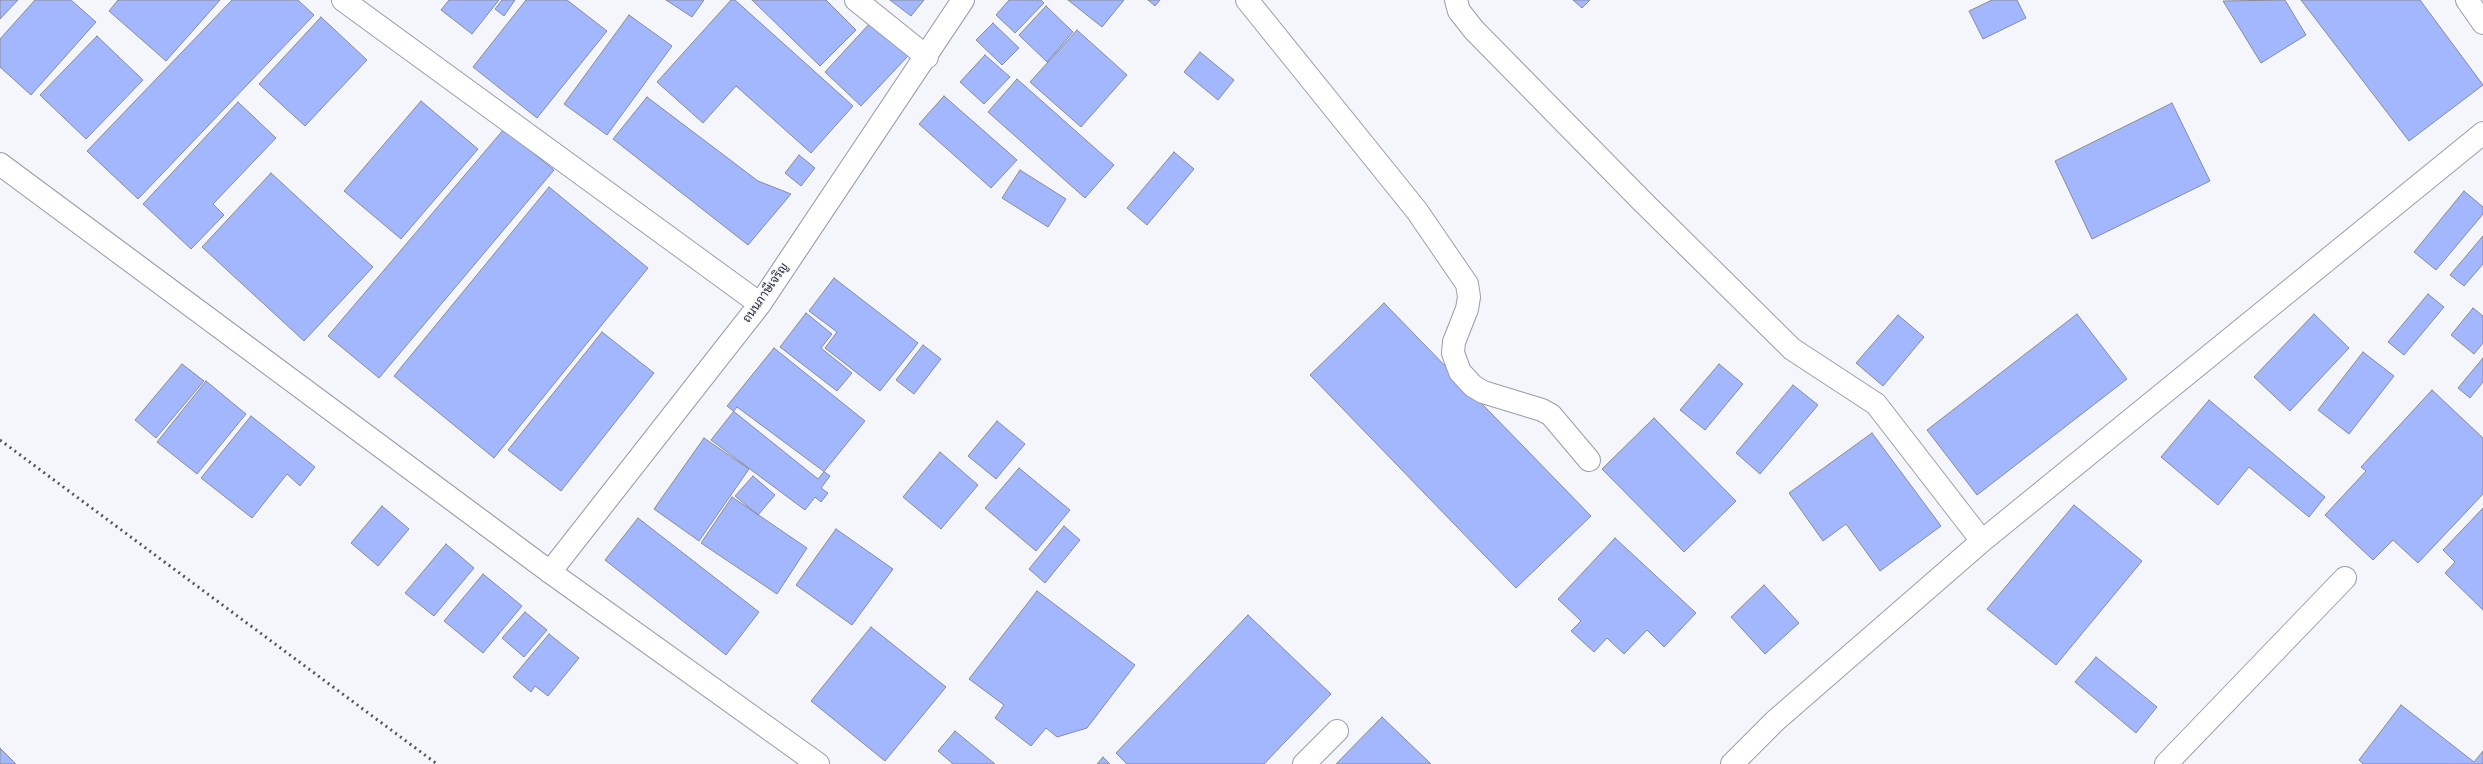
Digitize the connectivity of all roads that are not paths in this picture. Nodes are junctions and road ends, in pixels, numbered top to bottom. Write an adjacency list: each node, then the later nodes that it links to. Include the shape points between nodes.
1 (343, 0): 11 (street)
2 (856, 0): 8 (street)
3 (963, 0): 8 (street, ถนนภาษีเจริญ)
4 (1247, 0): 12 (street, via 1417,211 1466,284 1469,297 1467,309 1454,342 1453,353 1460,372 1473,386 1483,392 1551,415)
5 (1456, 0): 13 (street, via 1459,11 1474,30 1792,349 1876,404)
6 (2466, 0): 7 (street)
7 (2483, 23)
8 (927, 57): 11 (street, ถนนภาษีเจริญ)
9 (2483, 133): 13 (street)
10 (0, 164): 14 (street)
11 (760, 304): 14 (street, ถนนภาษีเจริญ)
12 (1589, 460)
13 (1982, 541): 19 (street, via 1775,721)
14 (550, 572): 17 (street)
15 (2345, 578): 20 (street)
16 (1337, 731): 18 (street)
17 (818, 764)
18 (1304, 764)
19 (1732, 764)
20 (2166, 764)

